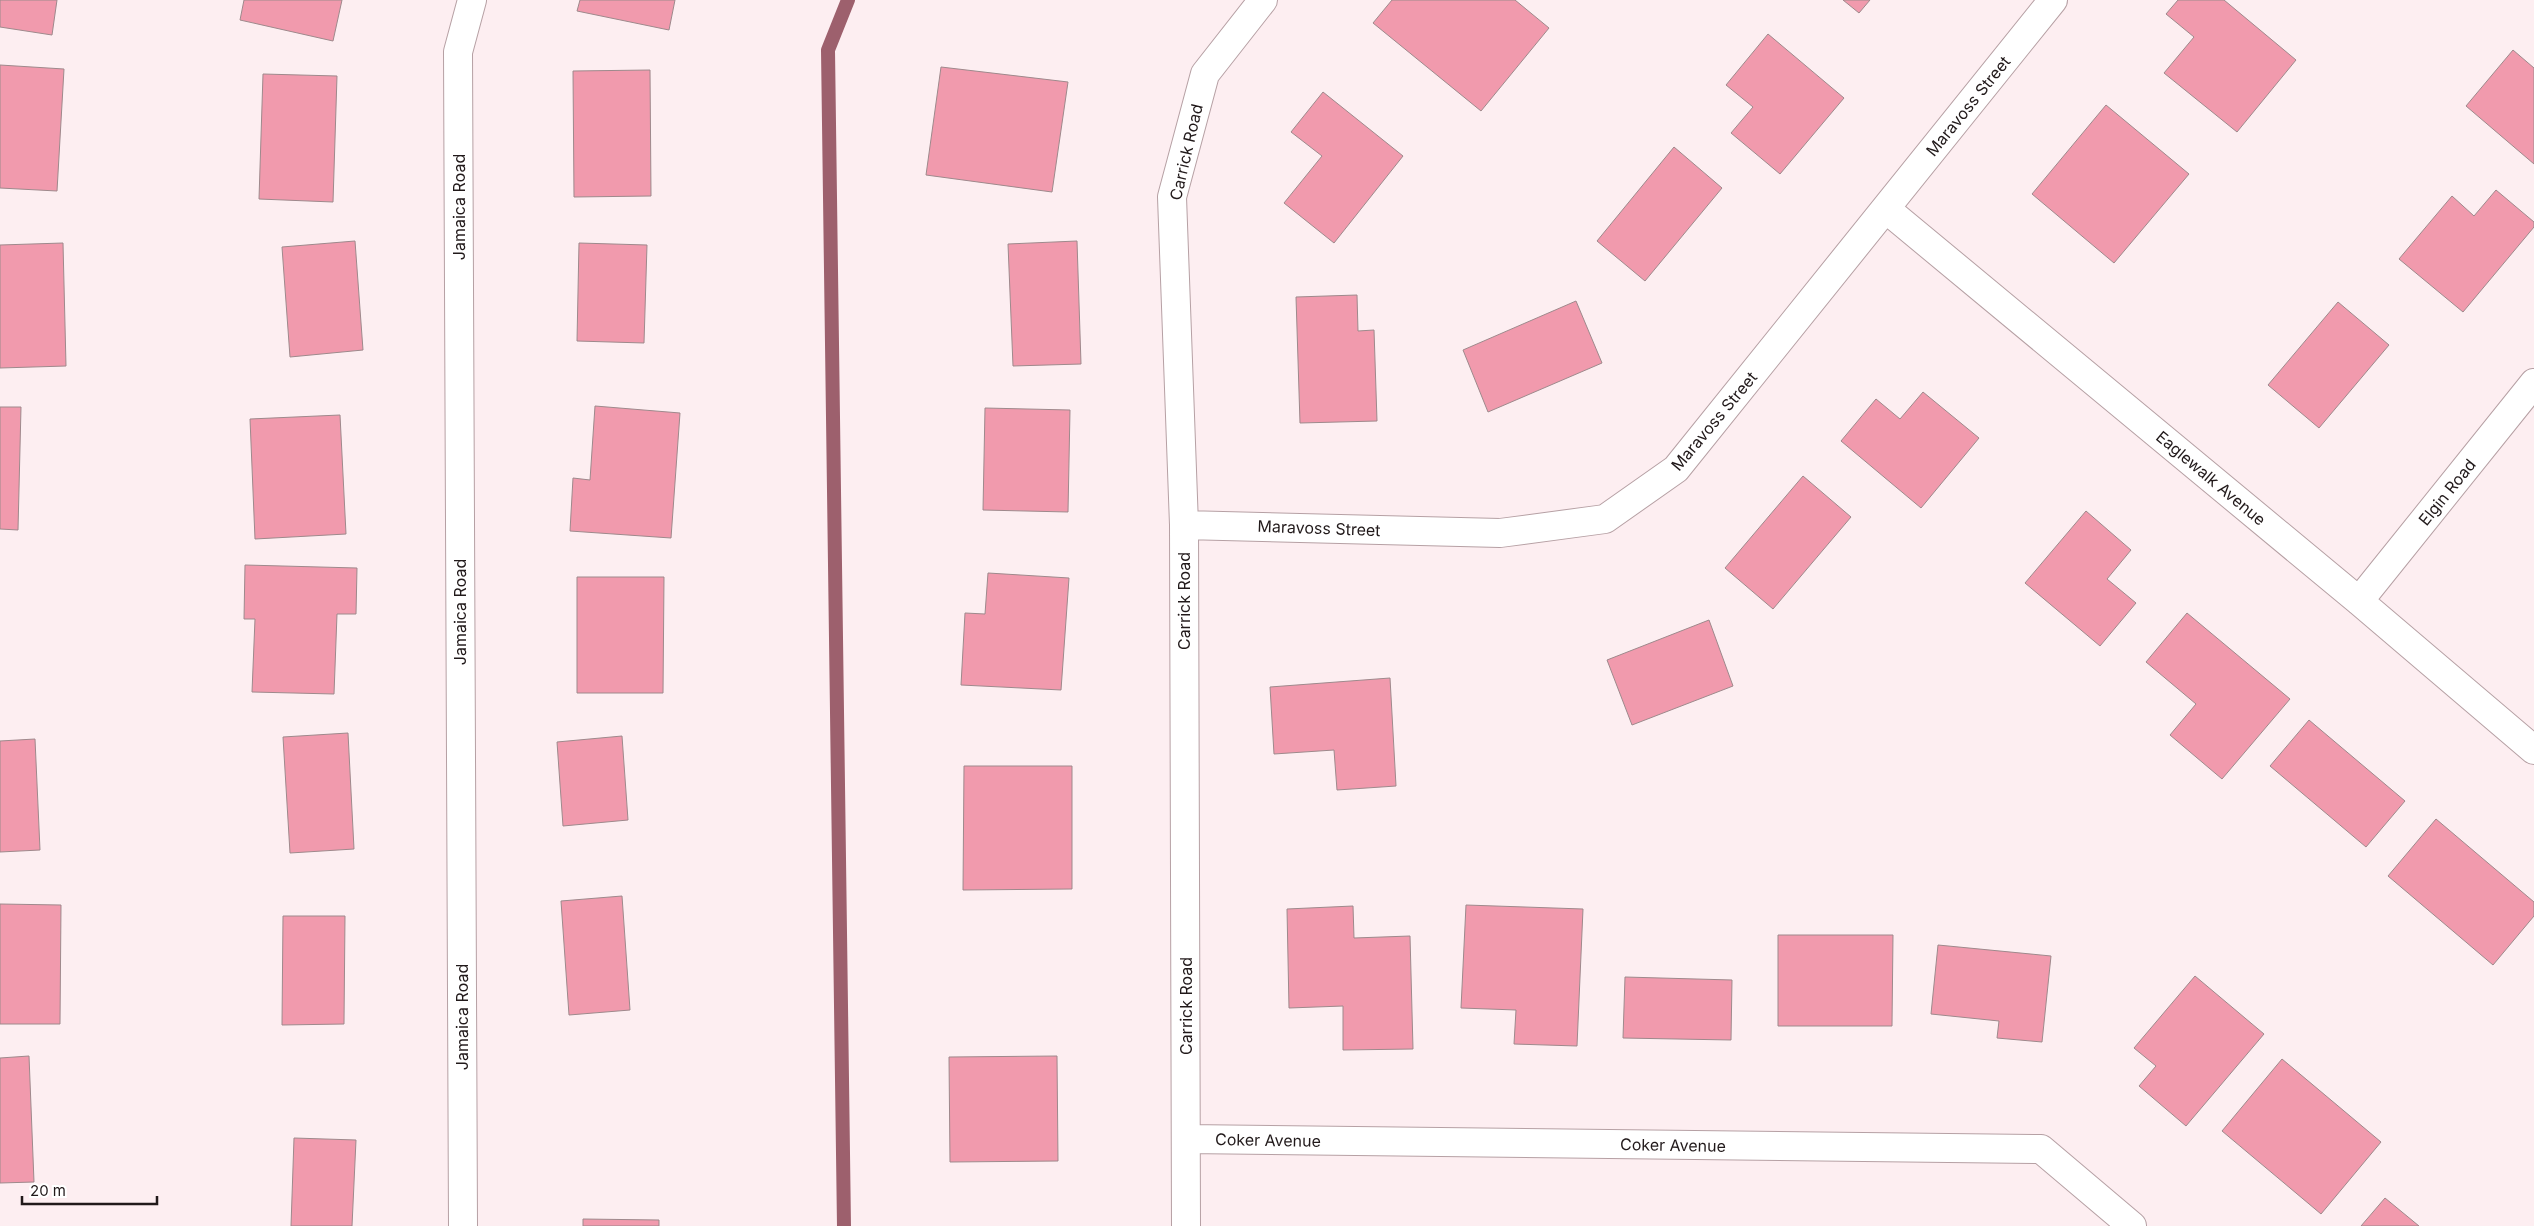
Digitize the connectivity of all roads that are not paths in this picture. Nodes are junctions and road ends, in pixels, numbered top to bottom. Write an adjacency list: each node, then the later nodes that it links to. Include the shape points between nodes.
1 (472, 0): 10 (street, Jamaica Road, via 458,52)
2 (1263, 0): 6 (street, Carrick Road, via 1205,74 1172,197)
3 (2053, 0): 4 (street, Maravoss Street)
4 (1886, 209): 6 (street, Maravoss Street, via 1676,469 1605,519 1500,533); 7 (street, Eaglewalk Avenue)
5 (2534, 383): 7 (street, Elgin Road)
6 (1184, 525): 9 (street, Carrick Road)
7 (2359, 601): 8 (street, Eaglewalk Avenue)
8 (2534, 750)
9 (1186, 1139): 11 (street, Carrick Road); 12 (street, Coker Avenue, via 2041,1149)
10 (463, 1226)
11 (1186, 1226)
12 (2132, 1226)

